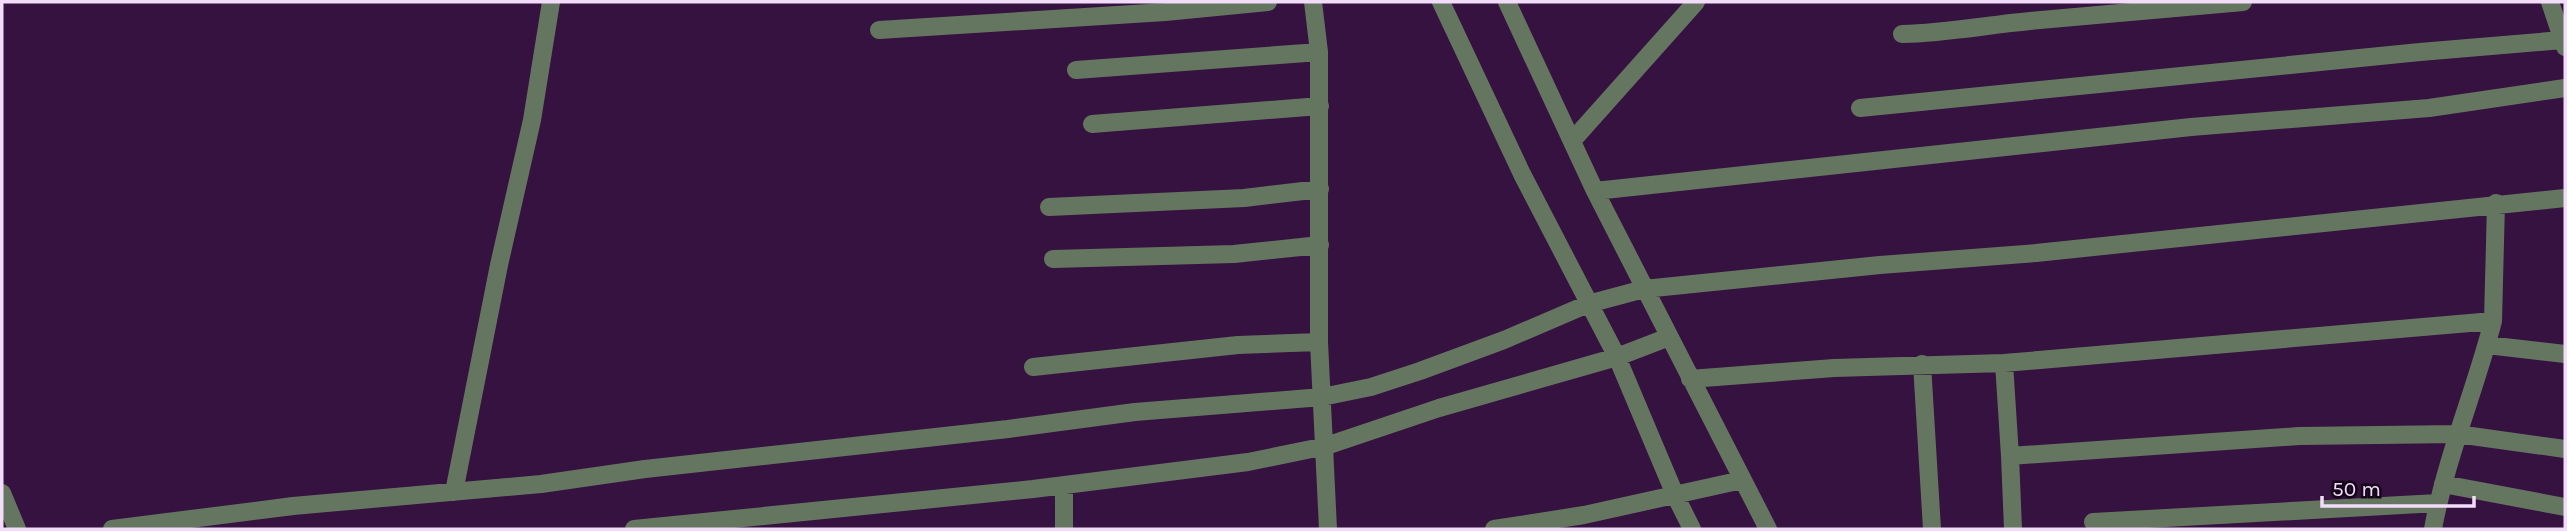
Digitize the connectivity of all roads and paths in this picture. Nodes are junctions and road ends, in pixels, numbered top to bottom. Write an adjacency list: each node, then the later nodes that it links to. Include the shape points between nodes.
1 (551, 2): 46 (street, via 532,120)
2 (1268, 2): 9 (street)
3 (1313, 2): 12 (street)
4 (1441, 2): 27 (street)
5 (1507, 2): 18 (street)
6 (1696, 2): 18 (street)
7 (2243, 2): 11 (street)
8 (2550, 2): 10 (street)
9 (879, 30)
10 (2562, 33): 16 (street, via 2420,52)
11 (1902, 34)
12 (1319, 52): 13 (street); 15 (street)
13 (1076, 70)
14 (2565, 89): 20 (street, via 2429,108 2191,127)
15 (1320, 106): 17 (street); 19 (street)
16 (1860, 108)
17 (1092, 124)
18 (1572, 141): 20 (street)
19 (1320, 189): 23 (street, via 1244,198); 24 (street)
20 (1595, 191): 26 (street)
21 (2565, 198): 22 (street)
22 (2496, 204): 26 (street); 28 (street)
23 (1049, 207)
24 (1320, 245): 25 (street, via 1234,254); 30 (street)
25 (1053, 259)
26 (1644, 289): 27 (street); 29 (street)
27 (1588, 304): 33 (street); 38 (street, via 1461,357 1371,387)
28 (2493, 321): 31 (street); 34 (street)
29 (1669, 337): 33 (street); 37 (street)
30 (1319, 342): 36 (street, via 1238,345); 38 (street)
31 (2487, 345): 32 (street); 39 (street)
32 (2565, 354)
33 (1617, 357): 40 (street); 48 (street)
34 (2004, 363): 35 (street); 42 (street)
35 (1922, 364): 37 (street); 60 (street)
36 (1033, 367)
37 (1690, 379): 43 (street)
38 (1322, 397): 40 (street); 46 (street, via 1135,412)
39 (2457, 434): 41 (street); 42 (street, via 2298,436); 44 (street)
40 (1326, 446): 45 (street, via 1248,462); 56 (street)
41 (2565, 449)
42 (2010, 456): 61 (street)
43 (1742, 480): 48 (street); 59 (street)
44 (2444, 484): 49 (street); 50 (street)
45 (1064, 485): 54 (street); 55 (street)
46 (454, 492): 53 (street)
47 (2, 493): 52 (street)
48 (1676, 497): 57 (street); 58 (street)
49 (2438, 503): 51 (street); 62 (street)
50 (2565, 507)
51 (2093, 522)
52 (17, 529)
53 (112, 529)
54 (634, 529)
55 (1064, 529)
56 (1328, 529)
57 (1494, 529)
58 (1692, 529)
59 (1768, 529)
60 (1932, 529)
61 (2013, 529)
62 (2433, 529)

